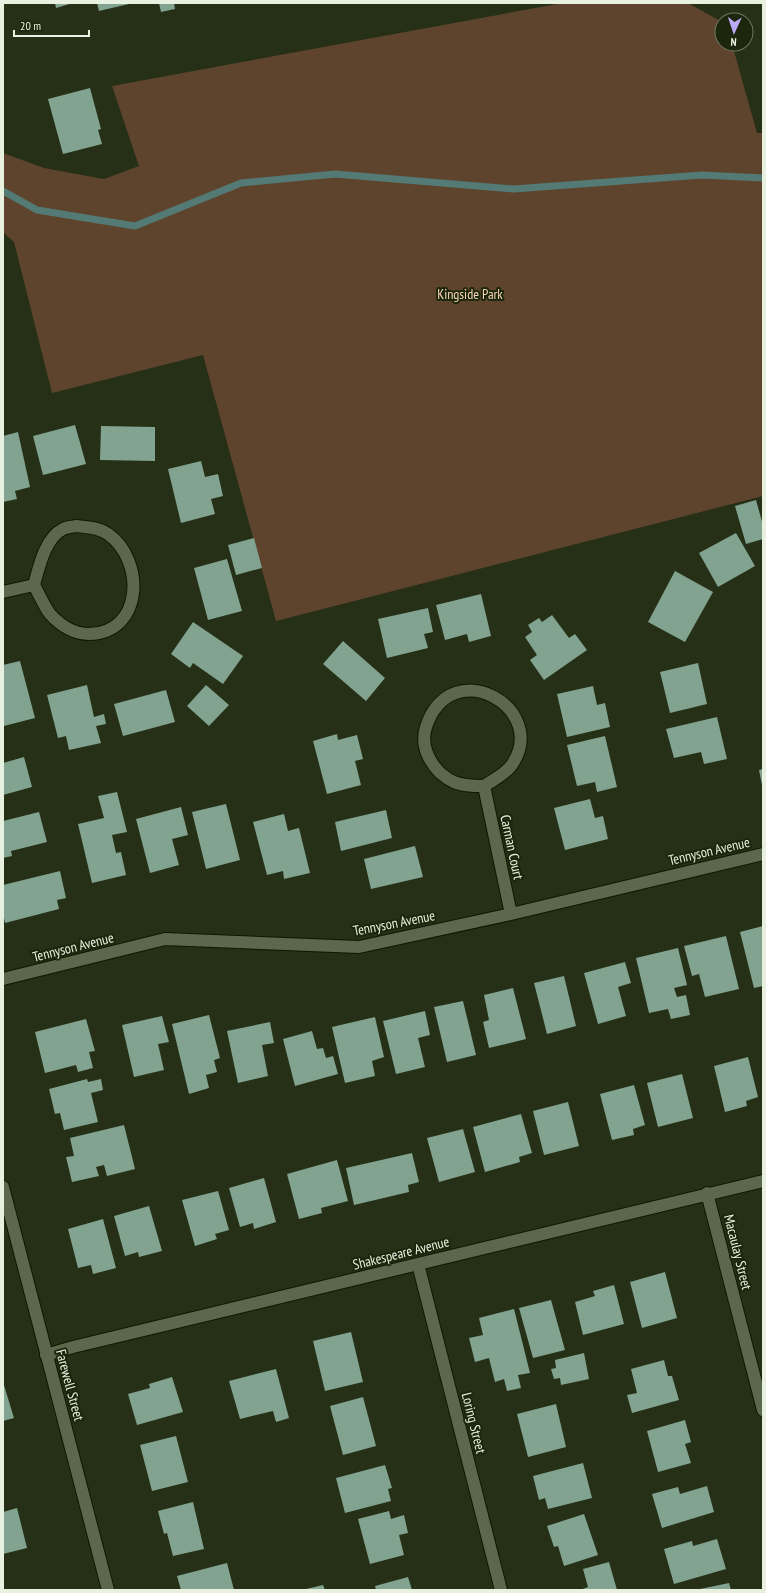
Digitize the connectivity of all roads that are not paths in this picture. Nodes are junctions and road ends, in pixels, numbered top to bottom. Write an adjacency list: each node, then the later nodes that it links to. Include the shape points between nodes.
1 (34, 585): 1 (street, via 50,613 62,625 78,634 99,634 117,626 127,614 134,598 134,583 129,562 121,547 108,533 91,527 76,526 62,529 52,539 42,557); 2 (street)
2 (3, 592)
3 (484, 786): 3 (street, via 511,766 518,752 520,737 517,722 510,709 498,698 484,692 469,690 454,694 440,702 430,715 425,731 425,746 430,762 441,774 454,782); 5 (street, Carman Court)
4 (763, 854): 5 (street, Tennyson Avenue)
5 (511, 914): 6 (street, Tennyson Avenue, via 360,948 165,939)
6 (3, 979)
7 (763, 1181): 9 (street, Shakespeare Avenue)
8 (3, 1187): 11 (street, Farewell Street)
9 (707, 1193): 10 (street, Shakespeare Avenue); 12 (street, Macaulay Street)
10 (418, 1264): 11 (street, Shakespeare Avenue); 14 (street, Loring Street)
11 (46, 1355): 13 (street, Farewell Street)
12 (763, 1410)
13 (108, 1590)
14 (501, 1590)

